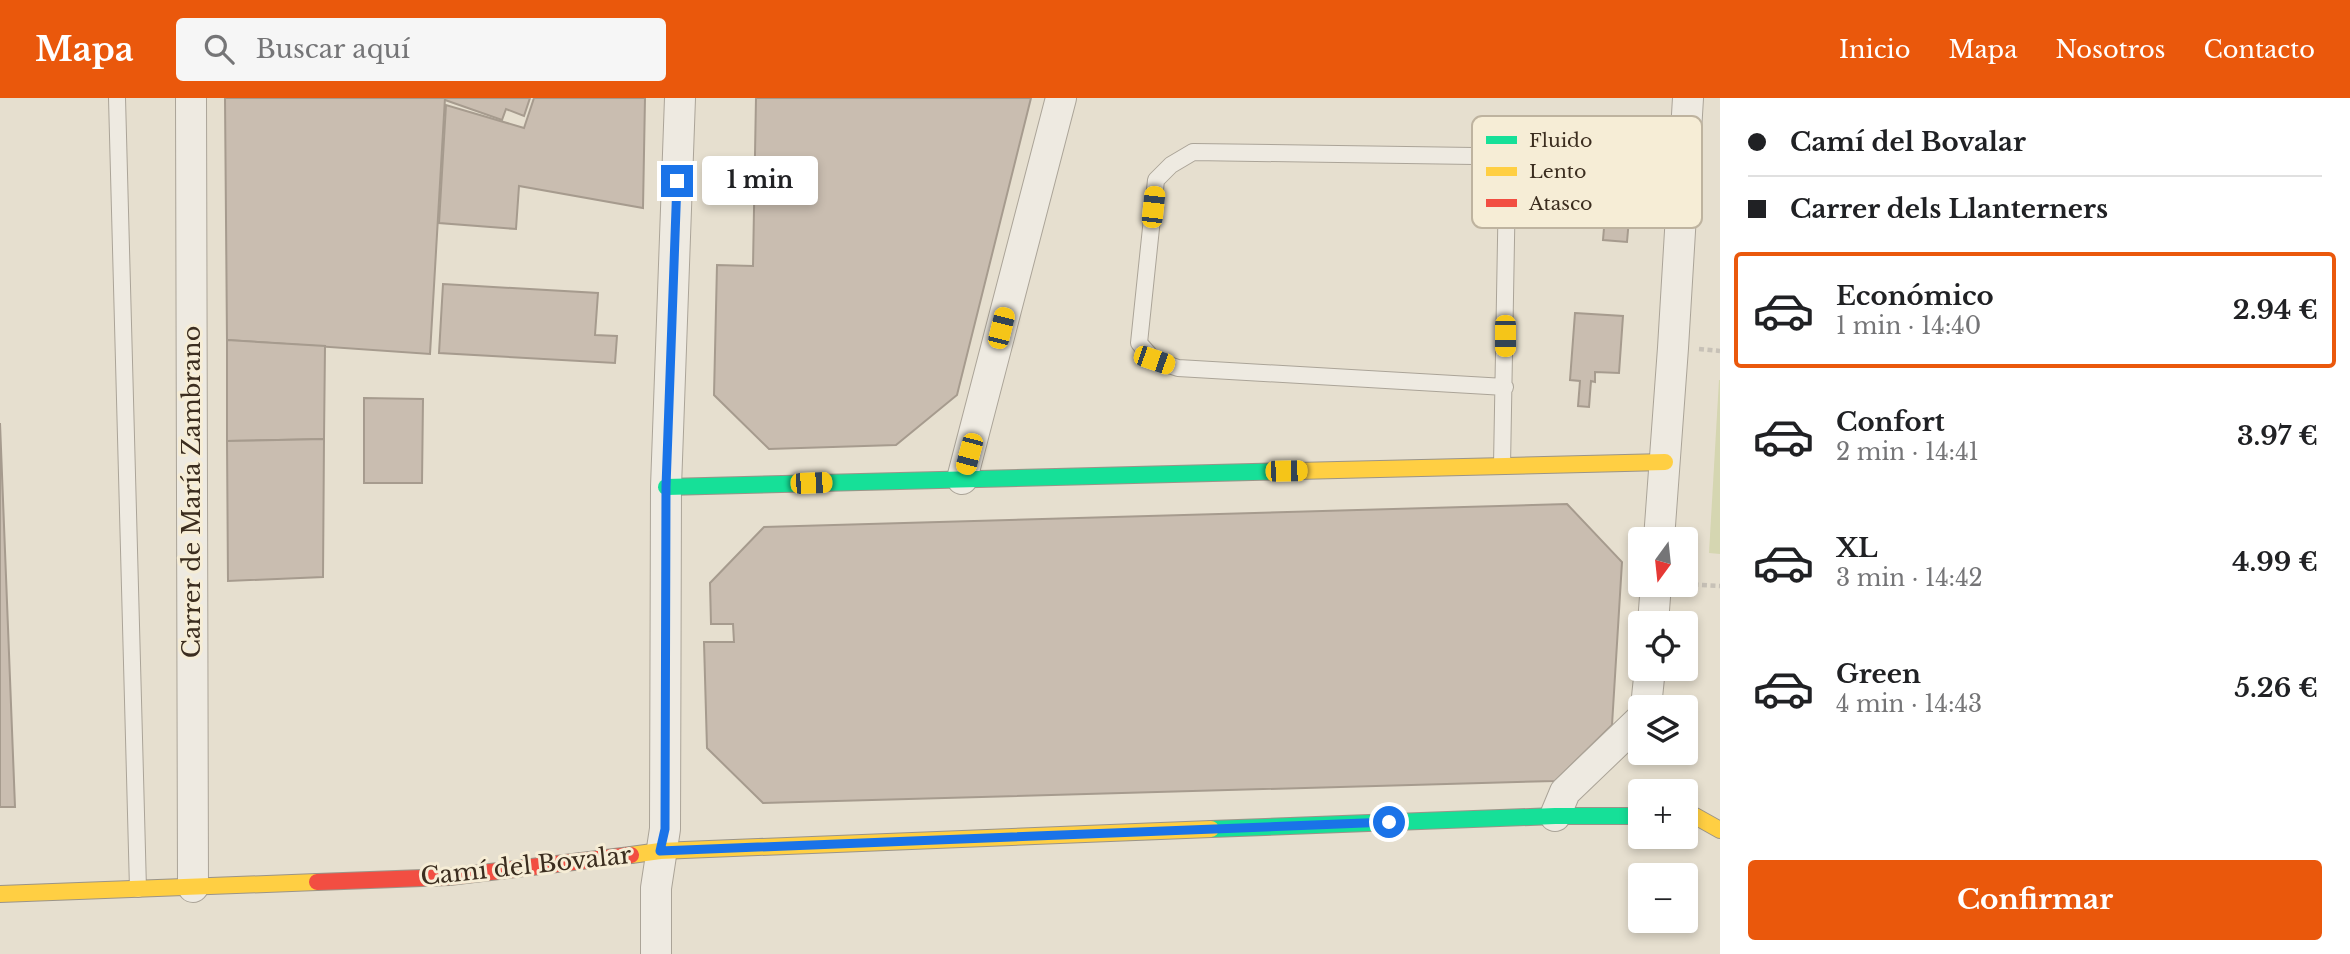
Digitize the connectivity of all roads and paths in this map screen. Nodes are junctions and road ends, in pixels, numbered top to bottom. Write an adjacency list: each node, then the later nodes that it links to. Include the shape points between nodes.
1 (117, 98): 25 (lane)
2 (191, 98): 24 (street, Carrer de María Zambrano)
3 (680, 98): 14 (street)
4 (1060, 98): 13 (street)
5 (1688, 98): 6 (street)
6 (1687, 116)
7 (1472, 156): 10 (lane, via 1193,152 1156,180 1139,343 1154,360 1178,368)
8 (1507, 228): 10 (lane)
9 (1680, 228): 11 (street)
10 (1505, 387): 12 (lane)
11 (1665, 462): 12 (street); 15 (street)
12 (1502, 466): 13 (street)
13 (962, 479): 14 (street)
14 (666, 487): 23 (street, via 665,829)
15 (1660, 527)
16 (1698, 585): 17 (path)
17 (1720, 586)
18 (1628, 732): 19 (street, via 1565,792)
19 (1555, 816): 20 (street, Camí del Bovalar); 23 (street, Camí del Bovalar)
20 (1628, 816)
21 (1698, 816): 22 (street)
22 (1720, 830)
23 (660, 851): 24 (street, Camí del Bovalar, via 449,877); 27 (street)
24 (193, 887): 25 (street, Camí del Bovalar)
25 (138, 889): 26 (street, Camí del Bovalar)
26 (0, 894)
27 (656, 954)

